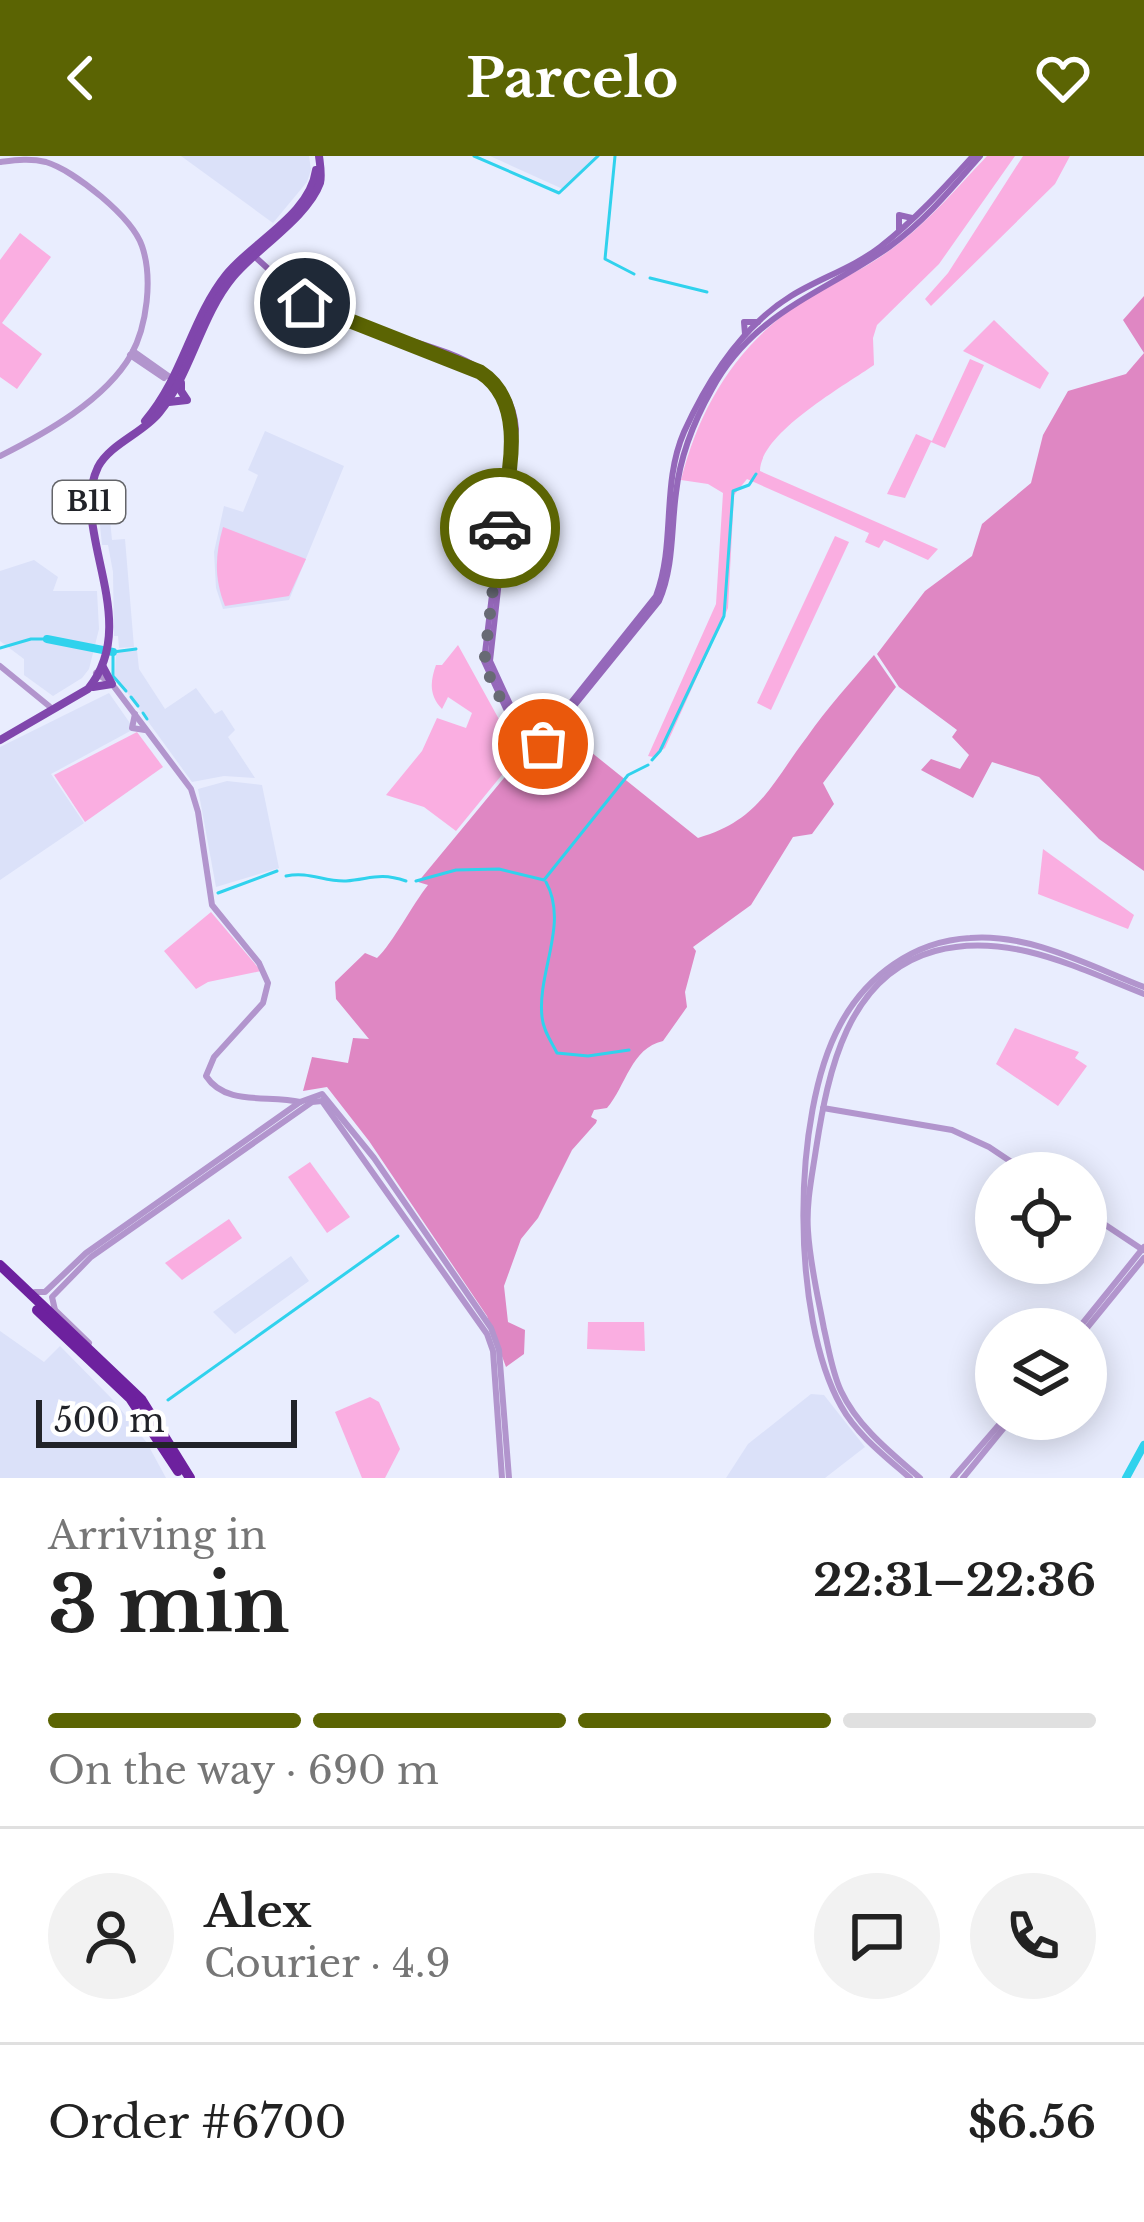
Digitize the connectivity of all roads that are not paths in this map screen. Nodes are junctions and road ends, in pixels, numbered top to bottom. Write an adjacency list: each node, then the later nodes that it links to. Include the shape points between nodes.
1 (317, 156): 4 (main road, B11, via 310,187); 4 (main road, B11, via 318,186)
2 (976, 156): 5 (main road, via 900,238); 5 (main road, via 916,217 899,215 899,231 787,298)
3 (0, 163): 7 (street, via 52,164 136,234 147,269)
4 (256, 256): 6 (main road, via 312,304); 8 (main road, B11, via 217,301); 8 (main road, B11, via 227,274 212,297)
5 (754, 329): 6 (main road, via 713,377 679,446 656,596 538,740 520,726 490,661 516,429 512,404 484,369); 13 (main road, via 713,387 686,447 668,578)
6 (378, 331): 13 (main road, via 480,372 507,404 511,438 484,661 516,730 544,742)
7 (132, 353): 9 (street); 10 (street); 12 (street, via 92,398)
8 (183, 369): 9 (main road); 10 (main road, B11); 11 (main road, via 188,400)
9 (162, 372): 10 (street)
10 (175, 384): 11 (main road, B11); 15 (main road, B11, via 92,470 88,511)
11 (164, 406): 15 (main road, B11, via 96,473 94,527 110,621)
12 (0, 456)
13 (652, 613): 14 (main road)
14 (640, 639)
15 (105, 644): 16 (main road, B11)
16 (102, 658): 18 (main road, B11); 19 (main road)
17 (0, 666): 21 (street)
18 (96, 673): 19 (street); 20 (main road, B11); 21 (main road, B11)
19 (112, 684): 20 (main road); 24 (street, via 135,713 132,728 148,732 191,789 216,914 268,983 263,1003 206,1076 232,1094)
20 (88, 689): 22 (main road, B11)
21 (49, 706): 22 (main road, B11)
22 (0, 737)
23 (1144, 990): 25 (street, via 1014,940 971,937 926,947 889,967 856,1000 835,1034)
24 (300, 1102): 33 (street); 41 (street, via 329,1098 491,1328)
25 (820, 1108): 26 (street, via 952,1130); 42 (street, via 801,1222 823,1358 844,1411)
26 (996, 1152)
27 (1107, 1226): 28 (street)
28 (1133, 1244): 29 (street); 31 (street)
29 (1144, 1250): 31 (street); 34 (street)
30 (0, 1262): 33 (street); 37 (highway)
31 (1132, 1262): 35 (street)
32 (0, 1275): 40 (highway, via 130,1398)
33 (35, 1292): 36 (street)
34 (1098, 1308)
35 (1098, 1308)
36 (55, 1310): 37 (street); 41 (street, via 52,1297 86,1261 322,1101 487,1334)
37 (112, 1368): 40 (highway, via 158,1422)
38 (987, 1440): 43 (street)
39 (991, 1440): 44 (street)
40 (186, 1478)
41 (505, 1478)
42 (915, 1478)
43 (952, 1478)
44 (962, 1478)

